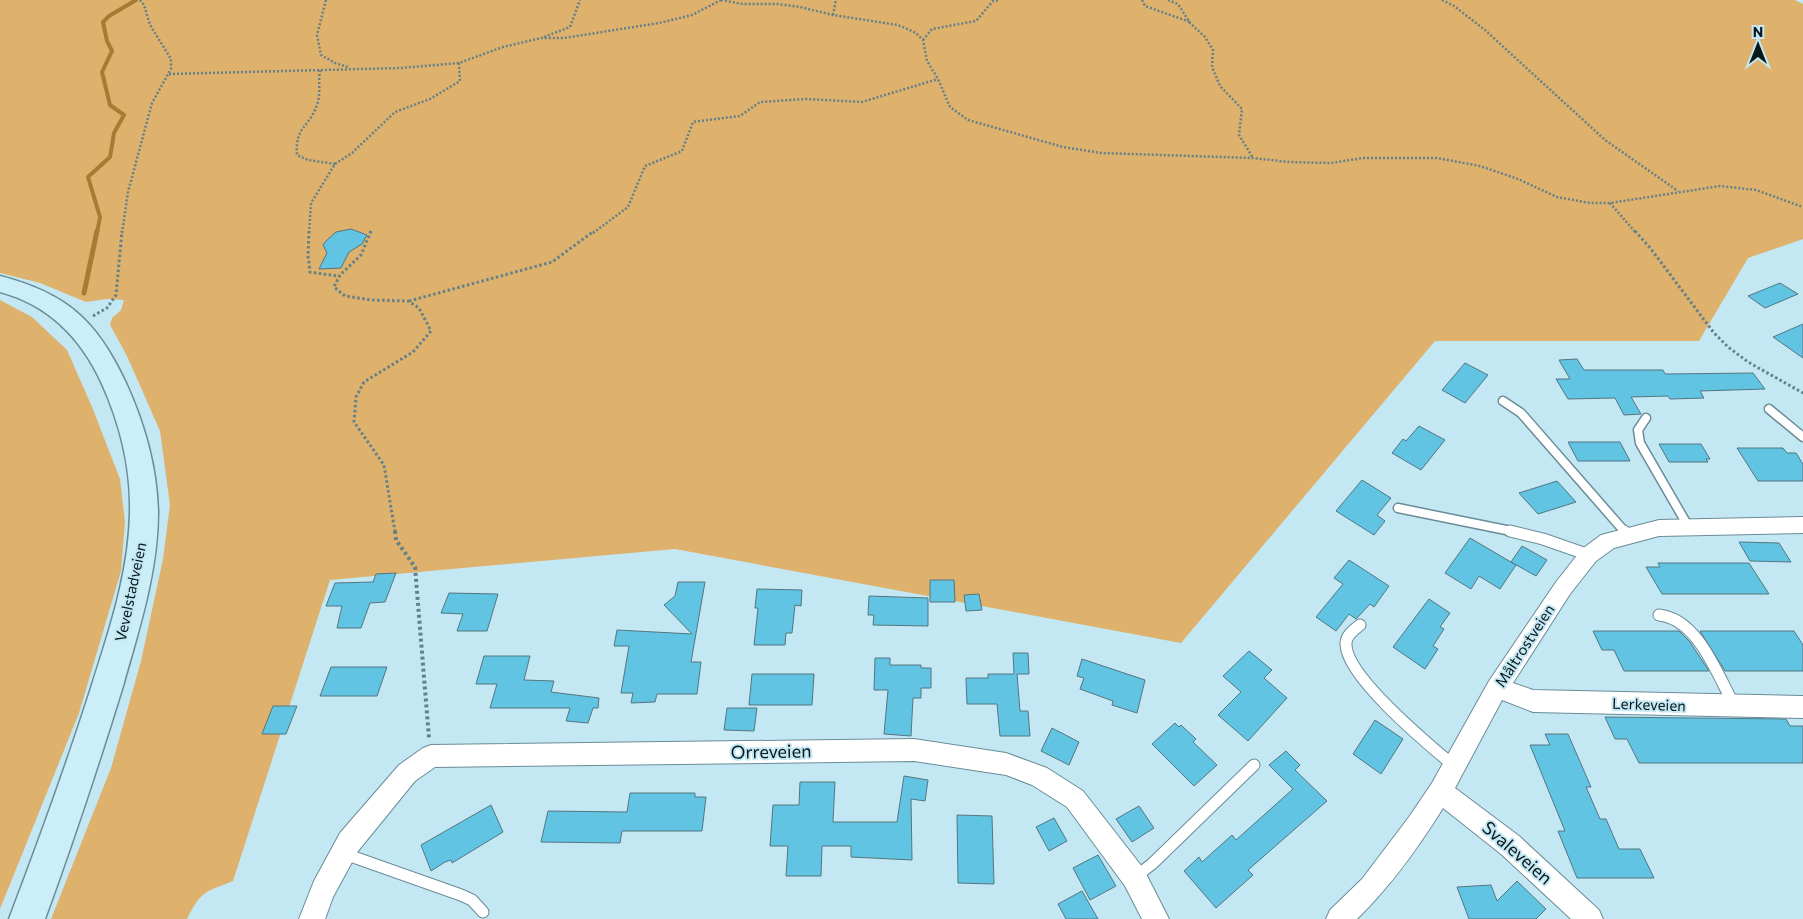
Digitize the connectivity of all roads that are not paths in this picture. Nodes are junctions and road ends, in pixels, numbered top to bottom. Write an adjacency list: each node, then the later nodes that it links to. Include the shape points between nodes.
1 (0, 284): 22 (main road, Vevelstadveien, via 36,295 77,324 104,364 121,400 134,434 142,476 144,530 136,582 119,648 81,768)
2 (1503, 401): 9 (lane, via 1521,413)
3 (1769, 409): 5 (lane)
4 (1646, 418): 8 (lane, via 1638,430 1640,443)
5 (1803, 437)
6 (1398, 508): 10 (lane, via 1567,546)
7 (1803, 525): 8 (street, Måltrostveien)
8 (1688, 526): 9 (street, Måltrostveien, via 1659,528)
9 (1628, 536): 10 (street, Måltrostveien, via 1608,541)
10 (1589, 556): 13 (street, Måltrostveien, via 1562,588)
11 (1659, 615): 14 (lane, via 1671,615 1689,628)
12 (1360, 625): 17 (lane, via 1346,642 1347,653 1354,666 1410,727)
13 (1497, 688): 14 (street, Lerkeveien, via 1533,701); 17 (street, Måltrostveien)
14 (1736, 707): 15 (street, Lerkeveien)
15 (1803, 707)
16 (1254, 765): 20 (lane)
17 (1454, 767): 18 (street, Måltrostveien)
18 (1440, 791): 25 (street, Måltrostveien, via 1371,888); 26 (street, Svaleveien, via 1510,845)
19 (346, 848): 20 (street, Orreveien, via 407,773 431,756 914,750 1006,764 1039,776 1075,799); 21 (lane, via 472,900); 23 (street, via 323,890)
20 (1134, 877): 24 (street, Orreveien)
21 (483, 912)
22 (27, 919)
23 (312, 919)
24 (1156, 919)
25 (1339, 919)
26 (1590, 919)

